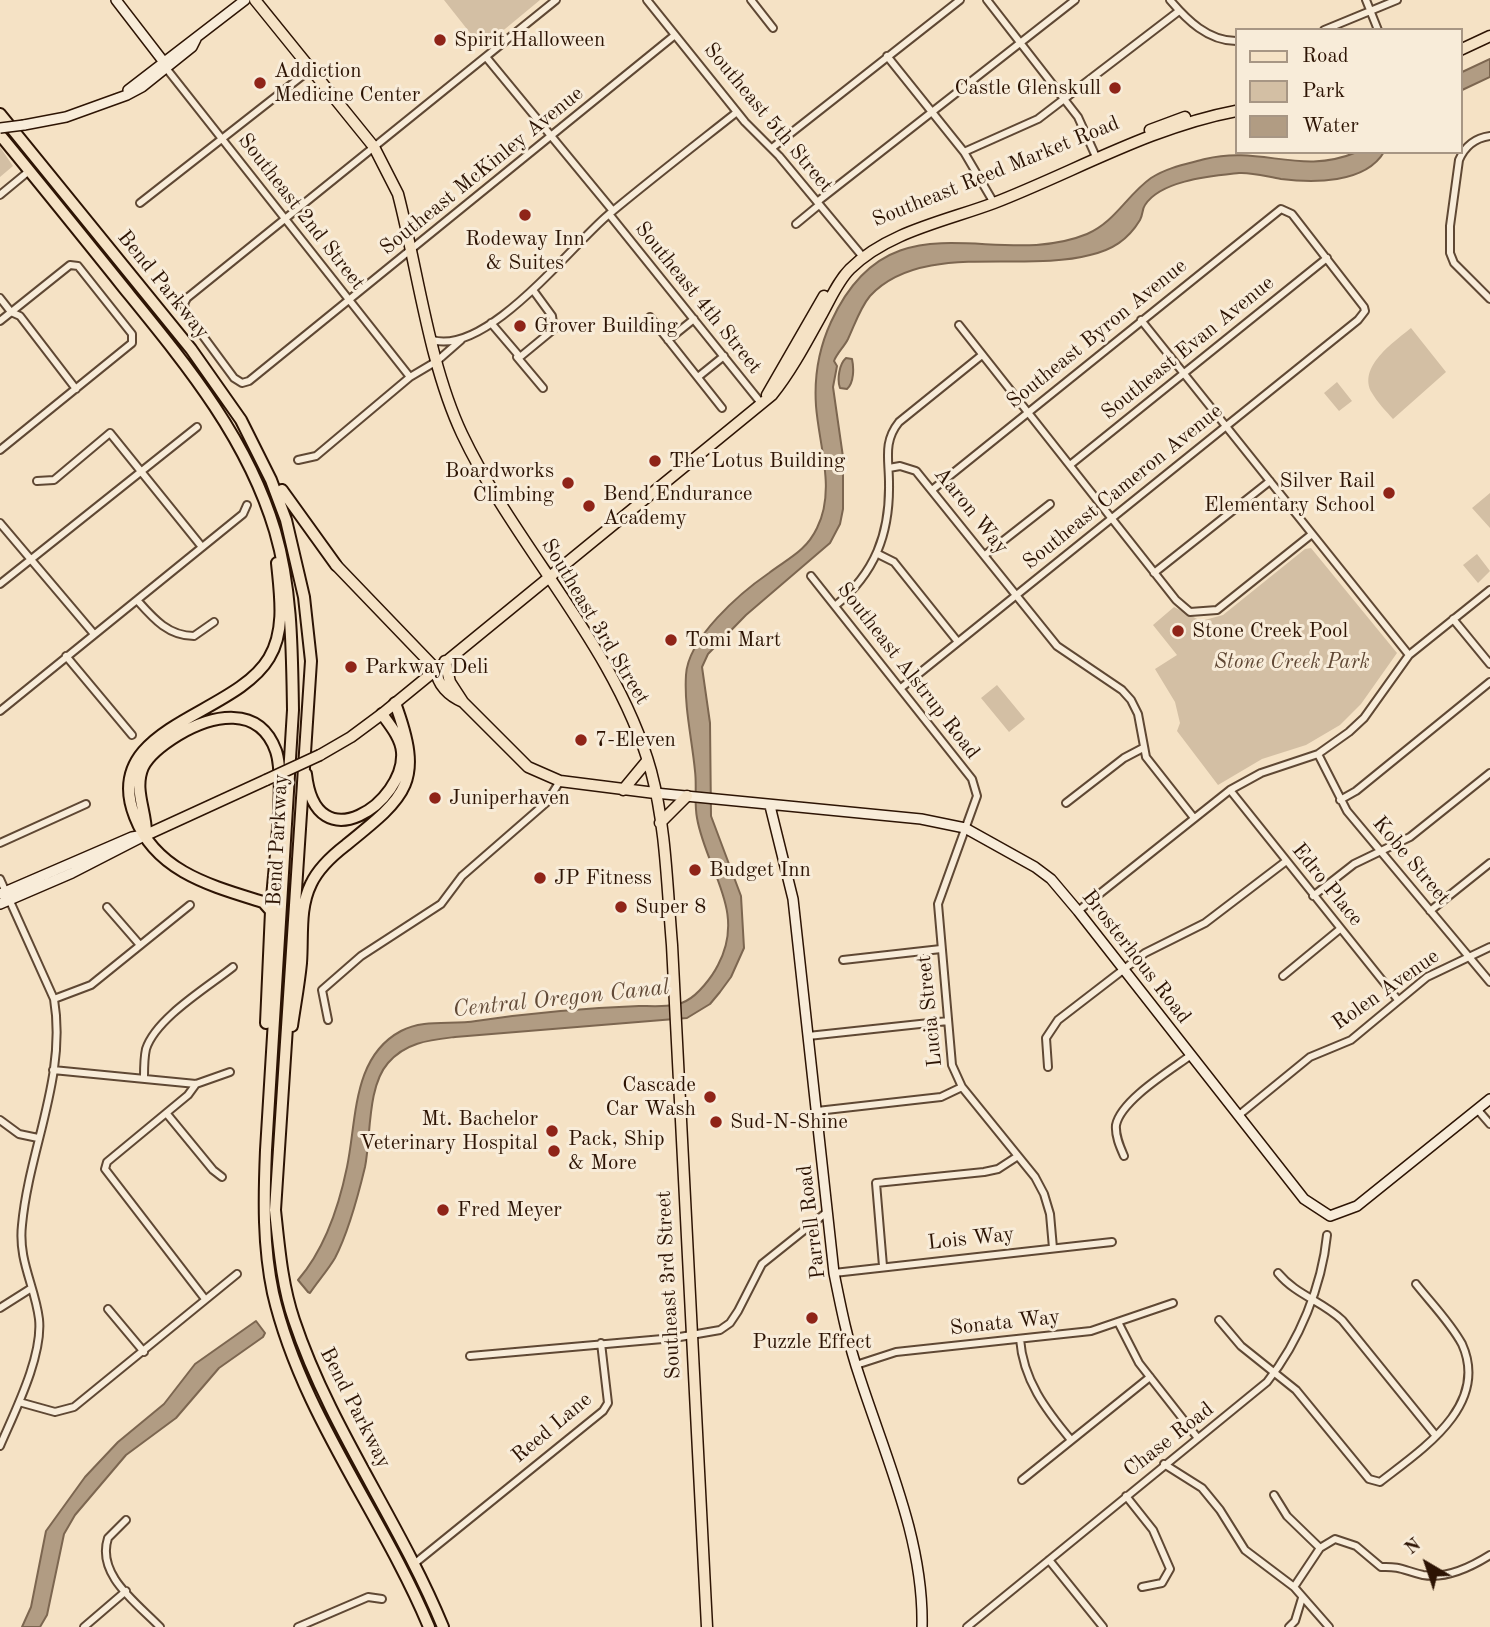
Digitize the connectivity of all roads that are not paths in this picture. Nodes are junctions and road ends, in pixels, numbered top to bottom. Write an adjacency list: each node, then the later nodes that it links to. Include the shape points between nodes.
1 (116, 0): 26 (street, Southeast 2nd Street)
2 (245, 0): 26 (street, via 188,41)
3 (255, 0): 27 (main road, Southeast 3rd Street)
4 (556, 0): 25 (street)
5 (647, 0): 18 (street, Southeast 5th Street)
6 (751, 0): 15 (street)
7 (960, 0): 24 (street)
8 (987, 0): 21 (street)
9 (1075, 0): 21 (street)
10 (1170, 0): 13 (street)
11 (1366, 0): 14 (street)
12 (1397, 0): 14 (street)
13 (1179, 11): 20 (street, via 1210,34); 28 (street)
14 (1370, 11): 16 (street); 17 (street)
15 (774, 28)
16 (1329, 28)
17 (1377, 28)
18 (675, 35): 31 (street, Southeast 5th Street); 37 (street, Southeast McKinley Avenue)
19 (1489, 39): 22 (main road); 23 (main road)
20 (1234, 40)
21 (1019, 42): 28 (street); 32 (street)
22 (1462, 49)
23 (1462, 55)
24 (887, 56): 32 (street); 40 (street)
25 (486, 57): 37 (street, Southeast 4th Street); 39 (street)
26 (165, 64): 34 (street, bridge, via 123,96 66,117); 38 (street, Southeast 2nd Street)
27 (311, 69): 38 (street); 39 (main road, Southeast 3rd Street)
28 (1064, 100): 41 (street, via 1038,119); 44 (street)
29 (1234, 106): 44 (main road, Southeast Reed Market Road, via 1199,112)
30 (1234, 111): 44 (main road, Southeast Reed Market Road, via 1202,118)
31 (737, 112): 40 (street, Southeast 5th Street); 50 (street)
32 (931, 112): 41 (street); 49 (street)
33 (0, 114): 85 (highway, Bend Parkway, via 191,349)
34 (0, 128)
35 (0, 135): 45 (highway, Bend Parkway)
36 (1490, 136): 42 (street, via 1472,142)
37 (552, 137): 50 (street, Southeast 4th Street); 53 (street, Southeast McKinley Avenue)
38 (223, 141): 48 (street); 51 (street, Southeast 2nd Street)
39 (374, 147): 51 (street); 53 (main road, Southeast 3rd Street, via 398,194)
40 (772, 148): 49 (street, Southeast 5th Street)
41 (964, 152): 47 (street)
42 (1462, 152)
43 (1461, 154): 58 (street, via 1449,243 1454,263)
44 (1096, 156): 47 (main road, Southeast Reed Market Road)
45 (29, 171): 46 (street); 97 (highway, Bend Parkway, via 224,419 253,472)
46 (0, 195)
47 (993, 200): 54 (main road, Southeast Reed Market Road)
48 (140, 203)
49 (818, 204): 52 (street); 54 (street, Southeast 5th Street)
50 (611, 213): 56 (street); 62 (street, Southeast 4th Street)
51 (284, 220): 59 (street, Southeast 2nd Street); 59 (street, Southeast McKinley Avenue, via 184,304 234,378 249,381)
52 (796, 224)
53 (413, 250): 59 (street, Southeast McKinley Avenue); 68 (main road, Southeast 3rd Street)
54 (861, 255): 79 (main road, Southeast Reed Market Road, via 840,282 796,360)
55 (1327, 258): 63 (street, Southeast Byron Avenue, via 1286,209 1276,211); 74 (street, Southeast Evan Avenue); 82 (street, Southeast Cameron Avenue, via 1365,312)
56 (533, 290): 65 (street); 70 (street, via 552,316 554,329 520,357)
57 (0, 298): 60 (street)
58 (1490, 299)
59 (349, 302): 75 (street, Southeast 2nd Street)
60 (11, 312): 64 (street); 78 (street, via 20,316); 78 (street, via 69,265 78,266 132,334 132,343)
61 (650, 317): 69 (street)
62 (694, 319): 69 (street); 72 (street, Southeast 4th Street)
63 (1141, 320): 74 (street); 81 (street, Southeast Byron Avenue)
64 (0, 321)
65 (491, 323): 67 (street); 70 (street)
66 (959, 325): 71 (street)
67 (462, 339): 68 (street); 73 (street)
68 (432, 340): 73 (main road, Southeast 3rd Street)
69 (668, 340): 76 (street)
70 (515, 354): 77 (street)
71 (982, 355): 81 (street); 88 (street, via 899,422 887,445)
72 (724, 356): 76 (street); 79 (street, Southeast 4th Street)
73 (437, 361): 75 (street); 106 (main road, Southeast 3rd Street, via 464,437)
74 (1184, 374): 82 (street); 87 (street, Southeast Evan Avenue)
75 (410, 377): 86 (street, via 316,456)
76 (698, 377): 80 (street)
77 (543, 388)
78 (76, 389): 84 (street)
79 (763, 401): 106 (main road, Southeast Reed Market Road)
80 (722, 408)
81 (1028, 412): 87 (street); 92 (street, Southeast Byron Avenue)
82 (1226, 426): 91 (street); 95 (street, Southeast Cameron Avenue)
83 (197, 427): 89 (street)
84 (0, 450)
85 (260, 454): 103 (highway, via 293,510); 128 (highway, Bend Parkway, via 286,520 304,597 310,661)
86 (298, 460)
87 (1070, 465): 95 (street)
88 (889, 468): 92 (street, Aaron Way, via 916,471); 100 (street, via 890,512)
89 (140, 471): 90 (street, via 110,433 54,480); 99 (street); 102 (street)
90 (37, 481)
91 (1270, 481): 98 (street); 104 (street)
92 (932, 490): 101 (street, Aaron Way)
93 (1050, 504): 101 (street)
94 (247, 505): 99 (street, via 243,514)
95 (1111, 519): 104 (street); 109 (street, Southeast Cameron Avenue)
96 (0, 523): 102 (street)
97 (276, 533): 145 (highway, via 280,622 274,648 250,679 162,735 136,758 128,790 136,821); 189 (highway, Bend Parkway, via 292,639 293,710)
98 (1312, 534): 104 (street, via 1210,612 1191,612); 116 (street)
99 (202, 547): 110 (street)
100 (878, 554): 111 (street); 115 (street, via 894,562)
101 (985, 555): 109 (street, Aaron Way)
102 (31, 559): 107 (street); 114 (street)
103 (336, 565): 120 (main road)
104 (1154, 573)
105 (811, 576): 111 (street, Southeast Alstrup Road)
106 (548, 577): 118 (main road, Southeast Reed Market Road); 131 (main road, Southeast 3rd Street, via 615,688)
107 (0, 584)
108 (1490, 590): 112 (street)
109 (1016, 595): 115 (street, Southeast Cameron Avenue); 129 (street, Aaron Way, via 1057,646 1131,700)
110 (137, 600): 113 (street, via 159,624 178,635 194,636); 114 (street)
111 (835, 606): 122 (street, Southeast Alstrup Road)
112 (1453, 619): 116 (street); 119 (street)
113 (214, 622)
114 (94, 634): 117 (street)
115 (958, 642): 122 (street, Southeast Cameron Avenue)
116 (1409, 655): 130 (street, via 1364,718)
117 (66, 656): 125 (street); 127 (street)
118 (445, 662): 120 (main road, Southeast Reed Market Road); 123 (main road, via 450,682)
119 (1490, 664)
120 (436, 669): 123 (main road, via 436,680); 124 (main road, Southeast Reed Market Road)
121 (1490, 682): 138 (street)
122 (901, 688): 144 (street, Southeast Alstrup Road, via 972,779 977,796)
123 (463, 702): 133 (main road, via 516,757)
124 (396, 703): 126 (main road, Southeast Reed Market Road); 185 (highway, via 410,750 404,789 379,819 321,868 307,894)
125 (0, 711)
126 (382, 714): 128 (highway, via 402,751 401,765 372,808 349,821 333,820 314,802 307,786); 145 (main road, Southeast Reed Market Road, bridge, via 320,755)
127 (132, 735)
128 (303, 745): 185 (highway, Bend Parkway)
129 (1143, 748): 139 (street); 142 (street)
130 (1318, 754): 135 (street, via 1261,773); 138 (street, Kobe Street)
131 (647, 761): 134 (main road); 136 (main road, Southeast 3rd Street)
132 (1490, 773): 147 (street, via 1410,837)
133 (560, 781): 134 (main road); 170 (street, via 547,802 462,876 441,904 361,956 322,990)
134 (623, 790): 136 (main road)
135 (1230, 790): 142 (street); 148 (street, Edro Place)
136 (655, 793): 137 (street, Brosterhous Road); 143 (main road, Southeast 3rd Street)
137 (688, 796): 141 (street, Brosterhous Road); 143 (main road)
138 (1340, 800): 147 (street, Kobe Street)
139 (1066, 803)
140 (86, 804): 146 (street)
141 (770, 806): 144 (street, Brosterhous Road, via 920,819); 172 (street, Parrell Road, via 793,899)
142 (1194, 818): 156 (street)
143 (660, 823): 212 (main road, Southeast 3rd Street)
144 (965, 828): 156 (street, Brosterhous Road, via 1035,867); 161 (street, Lucia Street, via 939,895)
145 (146, 835): 152 (street, via 132,837); 155 (highway, via 184,874 263,902); 155 (highway, via 139,780 148,759 202,722 226,716 250,720 267,735 278,760)
146 (0, 843)
147 (1381, 853): 151 (street, via 1354,864); 157 (street, Kobe Street)
148 (1285, 862): 151 (street, Edro Place); 165 (street, via 1205,923)
149 (1490, 863): 157 (street)
150 (0, 879): 152 (street)
151 (1313, 896): 158 (street, Edro Place)
152 (4, 897): 168 (street)
153 (190, 905): 159 (street)
154 (107, 907): 159 (street)
155 (271, 911): 189 (highway, via 264,1068)
156 (1078, 911): 165 (street, Brosterhous Road)
157 (1430, 911): 162 (street, Kobe Street)
158 (1340, 929): 166 (street); 169 (street, Edro Place)
159 (140, 945): 168 (street, via 90,985)
160 (1490, 947): 162 (street, Rolen Avenue)
161 (941, 949): 163 (street); 171 (street, Lucia Street)
162 (1469, 957): 167 (street, Kobe Street); 169 (street, Rolen Avenue, via 1434,973)
163 (843, 960)
164 (233, 967): 177 (street, via 152,1037)
165 (1123, 969): 173 (street, Brosterhous Road); 174 (street, via 1058,1020 1046,1038)
166 (1283, 976)
167 (1490, 982)
168 (54, 999): 175 (street)
169 (1398, 1000): 184 (street, Rolen Avenue, via 1351,1040 1310,1057)
170 (328, 1020)
171 (948, 1021): 172 (street); 179 (street, Lucia Street, via 952,1065)
172 (808, 1036): 182 (street, Parrell Road)
173 (1191, 1055): 184 (street, Brosterhous Road); 191 (street, via 1127,1104 1116,1124)
174 (1048, 1067)
175 (53, 1070): 177 (street); 188 (street)
176 (230, 1072): 178 (street)
177 (144, 1077): 178 (street)
178 (196, 1084): 183 (street)
179 (962, 1087): 182 (street, via 941,1097); 190 (street, Lucia Street)
180 (1490, 1099): 181 (street, Brosterhous Road)
181 (1477, 1109): 184 (street, Brosterhous Road, via 1357,1206 1330,1216 1304,1199); 187 (street)
182 (817, 1111): 193 (street, Parrell Road)
183 (167, 1114): 192 (street); 203 (street, via 105,1167)
184 (1239, 1115)
185 (281, 1116): 233 (highway, Bend Parkway, via 275,1210 294,1319 327,1398)
186 (0, 1120): 188 (street, via 19,1134)
187 (1490, 1124)
188 (38, 1138): 202 (street, via 21,1226 23,1266)
189 (266, 1150): 242 (highway, Bend Parkway, via 264,1212 269,1272 286,1338)
190 (1018, 1156): 196 (street, Lucia Street, via 1044,1194); 197 (street, via 984,1172 876,1183)
191 (1124, 1156)
192 (222, 1177)
193 (828, 1212): 198 (street, Parrell Road); 212 (street, via 762,1264 730,1323 707,1334)
194 (1327, 1235): 205 (street, Chase Road, via 1325,1261)
195 (1112, 1242): 196 (street, Lois Way)
196 (1053, 1248): 197 (street, Lois Way)
197 (883, 1266): 198 (street, Lois Way)
198 (835, 1273): 217 (street, Parrell Road)
199 (1278, 1273): 205 (street, via 1290,1288)
200 (237, 1274): 203 (street)
201 (1416, 1284): 221 (street, via 1463,1347 1469,1376 1465,1403)
202 (30, 1289): 207 (street); 220 (street, via 39,1317 39,1337)
203 (205, 1299): 215 (street)
204 (1154, 1300): 209 (street)
205 (1311, 1300): 218 (street, Chase Road); 221 (street, via 1342,1320)
206 (1173, 1303): 209 (street, Sonata Way)
207 (0, 1308)
208 (108, 1309): 215 (street)
209 (1157, 1309): 211 (street, Sonata Way)
210 (1219, 1320): 218 (street, via 1236,1342)
211 (1118, 1322): 213 (street, Sonata Way, via 1091,1331); 219 (street)
212 (691, 1335): 214 (street); 244 (main road, Southeast 3rd Street)
213 (1020, 1339): 217 (street, Sonata Way, via 896,1352); 223 (street, via 1031,1385)
214 (601, 1343): 216 (street); 233 (street, Reed Lane, via 608,1403 603,1411)
215 (144, 1352): 220 (street, via 66,1411)
216 (470, 1356)
217 (856, 1365): 245 (street, Parrell Road, via 914,1543)
218 (1274, 1374): 221 (street, via 1296,1390 1374,1483); 222 (street, Chase Road)
219 (1150, 1377): 222 (street); 223 (street)
220 (19, 1402): 224 (street)
221 (1436, 1436)
222 (1197, 1437): 225 (street, Chase Road)
223 (1071, 1440): 226 (street)
224 (0, 1446)
225 (1164, 1464): 228 (street, Chase Road); 235 (street, via 1202,1488 1245,1550)
226 (1022, 1480)
227 (1274, 1495): 230 (street, via 1287,1516)
228 (1126, 1496): 232 (street, Chase Road); 234 (street, via 1153,1530 1170,1570 1162,1583)
229 (126, 1520): 236 (street, via 108,1538 104,1556 108,1570)
230 (1320, 1548): 231 (street, via 1335,1539 1344,1541 1381,1567 1401,1566 1428,1575 1462,1569); 235 (street)
231 (1490, 1555)
232 (1049, 1560): 246 (street, Chase Road); 247 (street)
233 (414, 1564): 243 (highway, Bend Parkway)
234 (1142, 1587)
235 (1294, 1587): 237 (street)
236 (126, 1591): 239 (street); 240 (street)
237 (1301, 1598): 248 (street); 249 (street)
238 (382, 1599): 241 (street, via 368,1597)
239 (84, 1627)
240 (160, 1627)
241 (298, 1627)
242 (429, 1627)
243 (443, 1627)
244 (707, 1627)
245 (922, 1627)
246 (967, 1627)
247 (1103, 1627)
248 (1289, 1627)
249 (1329, 1627)

